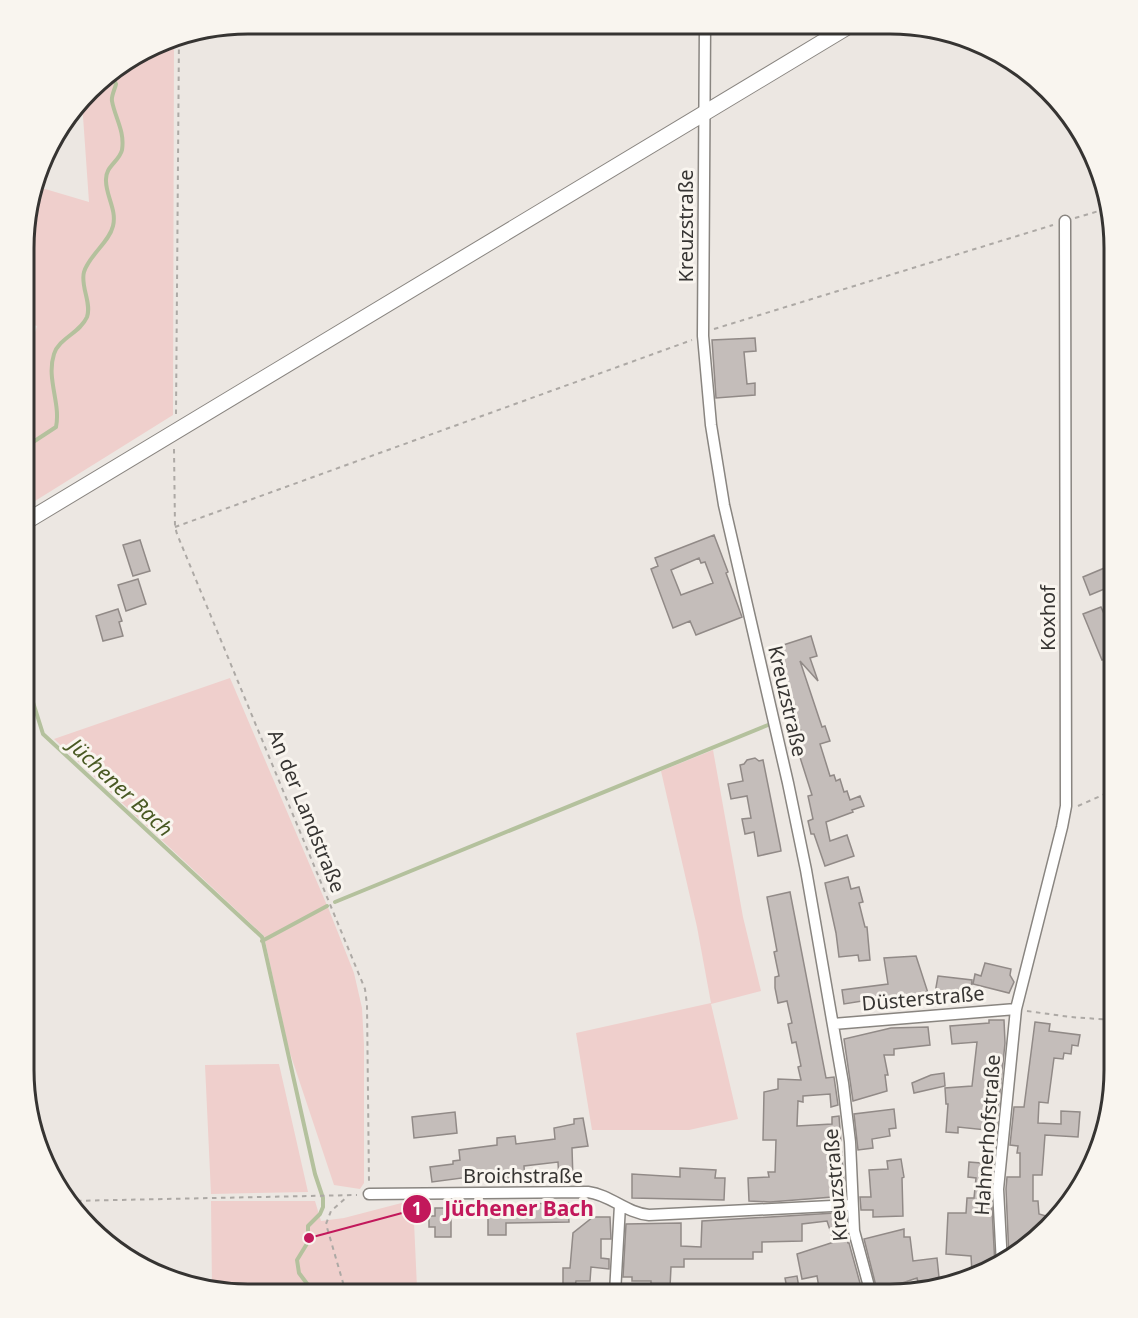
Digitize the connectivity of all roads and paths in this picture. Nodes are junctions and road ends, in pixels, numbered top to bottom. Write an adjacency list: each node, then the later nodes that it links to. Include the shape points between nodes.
1 (705, 34): 4 (street, Kreuzstraße)
2 (836, 34): 4 (main road)
3 (179, 46): 8 (path)
4 (704, 114): 7 (street, Kreuzstraße); 8 (main road)
5 (1100, 211): 6 (path)
6 (1065, 221): 7 (path); 13 (street, Koxhof)
7 (703, 334): 11 (path); 16 (street, Kreuzstraße, via 711,425 723,497 795,813)
8 (176, 431): 10 (main road)
9 (174, 448): 11 (path, An der Landstraße)
10 (34, 517)
11 (175, 527): 17 (path, An der Landstraße, via 364,989)
12 (1104, 794): 13 (path)
13 (1065, 811): 14 (street, Koxhof)
14 (1016, 1009): 15 (path); 16 (street, Düsterstraße); 21 (street, Hahnerhofstraße, via 999,1177)
15 (1104, 1019)
16 (833, 1024): 20 (street, Kreuzstraße, via 848,1122)
17 (369, 1194): 19 (street, Broichstraße, via 582,1191 600,1194)
18 (80, 1201): 24 (path, via 348,1195 331,1211 326,1224)
19 (620, 1205): 20 (street, Broichstraße, via 650,1215); 22 (street)
20 (852, 1205): 23 (street, Kreuzstraße)
21 (1001, 1252)
22 (616, 1283)
23 (868, 1283)
24 (343, 1284)

